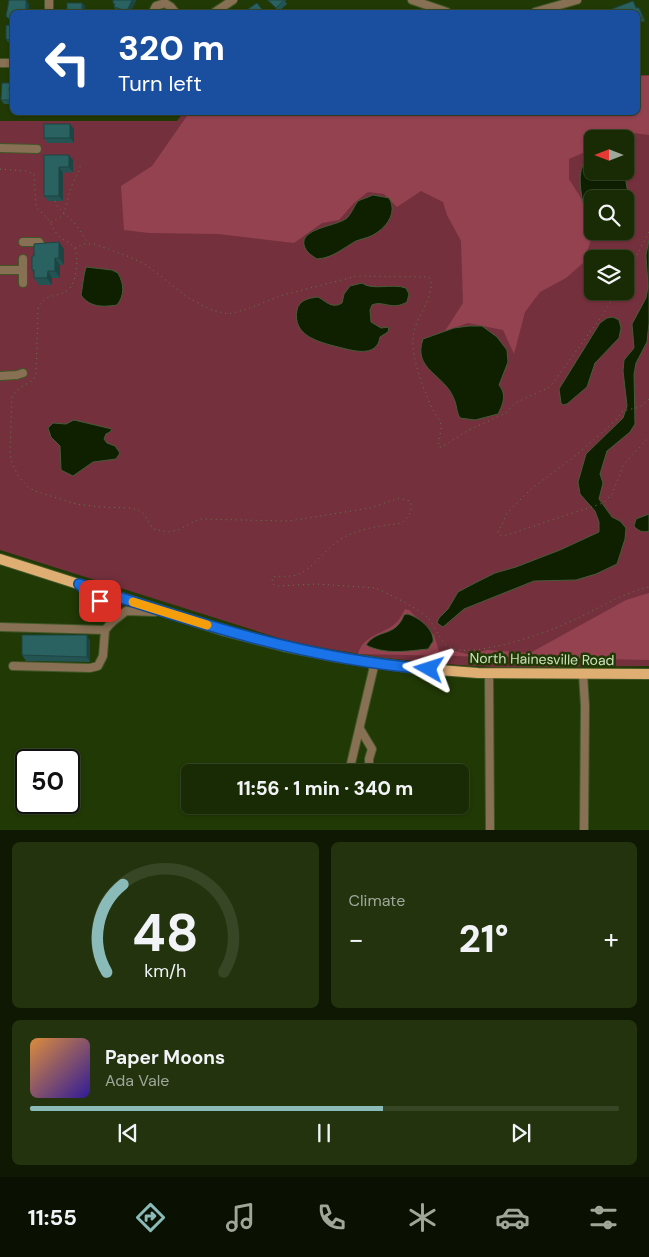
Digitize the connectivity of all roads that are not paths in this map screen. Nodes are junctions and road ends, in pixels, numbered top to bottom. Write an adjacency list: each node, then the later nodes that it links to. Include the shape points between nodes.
1 (233, 0): 6 (street)
2 (412, 0): 7 (street)
3 (577, 0): 8 (street)
4 (154, 10): 5 (street, via 164,3)
5 (173, 10)
6 (218, 10)
7 (441, 10)
8 (542, 10)
9 (0, 148): 10 (street)
10 (37, 149)
11 (23, 242): 12 (street, via 39,242)
12 (41, 246)
13 (23, 259): 15 (street)
14 (0, 270): 15 (street)
15 (23, 270): 16 (street)
16 (23, 283)
17 (23, 373): 18 (street)
18 (0, 376)
19 (0, 559): 20 (main road, North Hainesville Road)
20 (79, 584): 21 (main road, North Hainesville Road); 22 (street, via 106,606)
21 (166, 612): 22 (street, via 130,610 122,612); 25 (main road, North Hainesville Road, via 283,646)
22 (111, 623): 24 (street)
23 (0, 627): 24 (street)
24 (105, 630): 26 (street, via 103,656 98,666)
25 (375, 662): 27 (main road, North Hainesville Road); 30 (street)
26 (13, 666)
27 (489, 673): 28 (main road, North Hainesville Road); 33 (street)
28 (583, 674): 29 (main road, North Hainesville Road); 34 (street)
29 (649, 674)
30 (360, 729): 31 (street); 32 (street, via 372,749)
31 (351, 764)
32 (369, 764)
33 (490, 830)
34 (584, 830)

